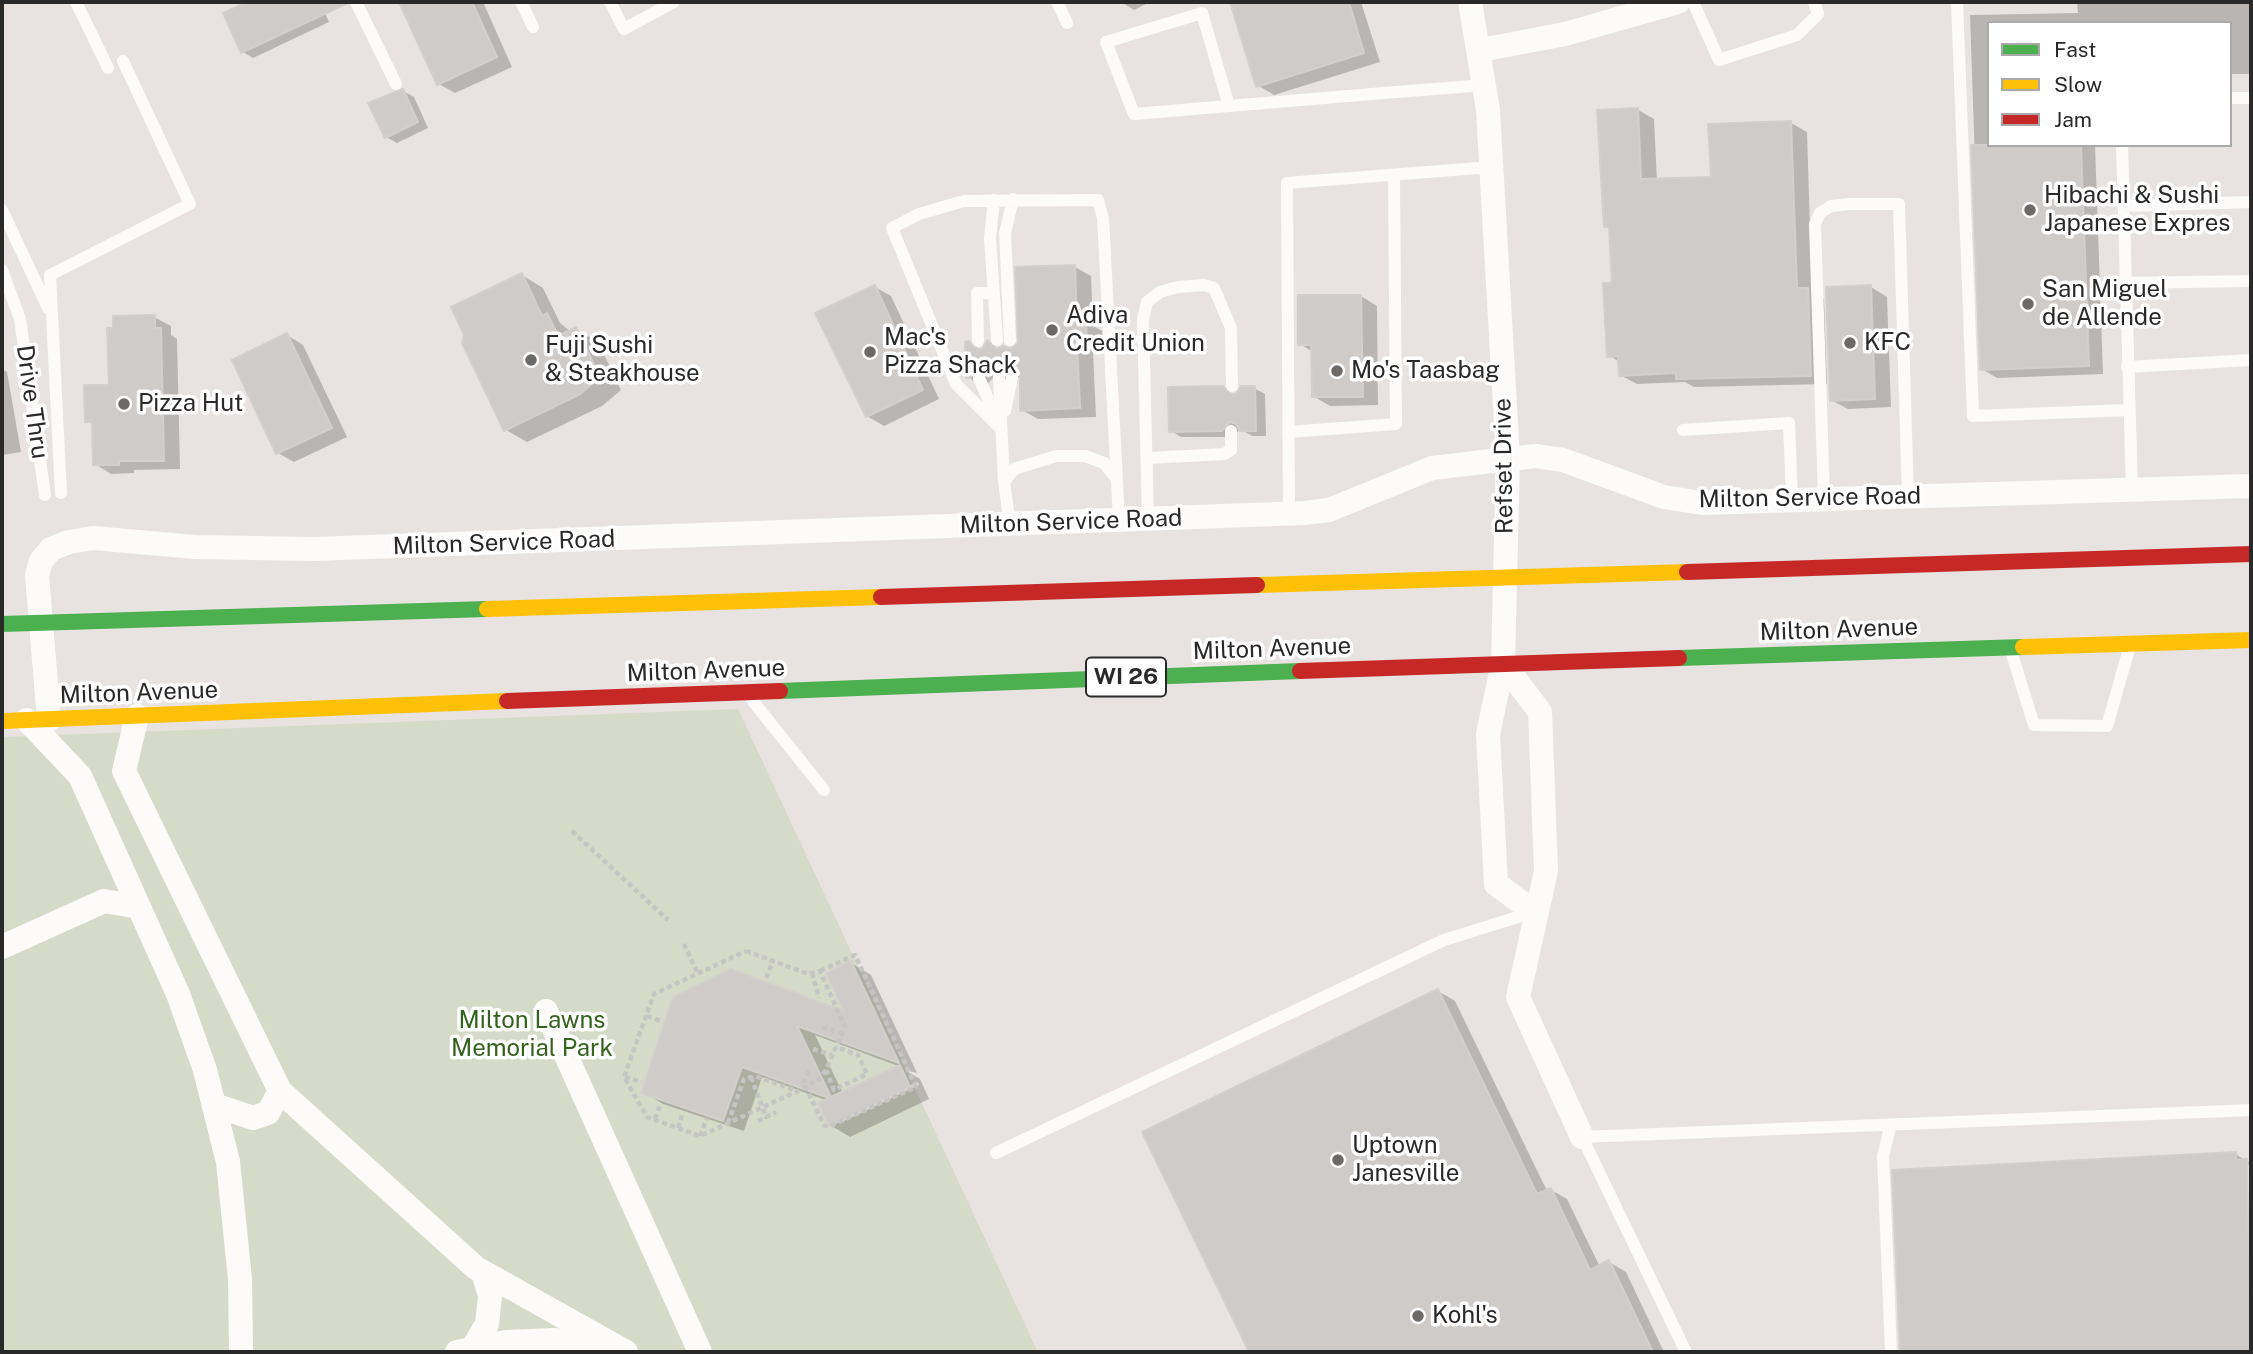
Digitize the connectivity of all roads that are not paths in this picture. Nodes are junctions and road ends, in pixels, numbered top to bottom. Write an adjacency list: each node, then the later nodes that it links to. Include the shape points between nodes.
1 (76, 2): 16 (lane)
2 (356, 2): 17 (lane)
3 (521, 2): 13 (lane)
4 (610, 2): 5 (lane, via 624,29)
5 (674, 2)
6 (1057, 2): 12 (lane)
7 (1470, 2): 14 (street, Refset Drive)
8 (1678, 2): 14 (street, via 1564,34)
9 (1693, 2): 10 (lane, via 1719,60 1797,35 1818,14)
10 (1814, 2)
11 (1957, 2): 41 (lane, via 1973,415)
12 (1068, 23)
13 (533, 27)
14 (1480, 50): 18 (street, Refset Drive)
15 (123, 61): 34 (lane, via 190,204 50,275)
16 (108, 68)
17 (396, 84)
18 (1485, 85): 21 (lane); 23 (street, Refset Drive)
19 (2232, 98): 20 (lane)
20 (2251, 98)
21 (1229, 106): 21 (lane, via 1134,114 1106,42 1202,13)
22 (2122, 147): 28 (lane)
23 (1491, 167): 24 (lane); 47 (street, Refset Drive)
24 (1394, 175): 45 (lane, via 1287,183); 45 (lane, via 1396,424)
25 (1013, 199): 26 (lane); 33 (lane, via 1005,233 1004,340); 48 (lane, via 1098,200 1103,218)
26 (994, 200): 33 (lane, via 990,238); 42 (lane, via 964,201 892,228 956,384)
27 (2251, 202): 28 (lane)
28 (2123, 206): 32 (lane)
29 (2, 210): 34 (lane)
30 (2, 270): 53 (lane, Drive Thru, via 20,319)
31 (2251, 281): 32 (lane)
32 (2125, 283): 37 (lane)
33 (993, 293): 35 (lane, via 977,293)
34 (52, 316): 52 (lane)
35 (978, 341)
36 (2251, 360): 37 (lane)
37 (2127, 367): 41 (lane)
38 (1006, 377): 42 (lane)
39 (979, 378): 42 (lane)
40 (1231, 386): 46 (lane, via 1231,328 1214,288 1178,287 1147,302 1143,320)
41 (2129, 410): 51 (lane)
42 (1001, 429): 49 (lane)
43 (1683, 430): 56 (lane, via 1789,423)
44 (1231, 431): 46 (lane, via 1231,450 1224,454)
45 (1288, 432): 57 (lane)
46 (1147, 458): 58 (lane)
47 (1508, 458): 56 (street, Milton Service Road, via 1563,460 1664,497 1702,503); 57 (street, Milton Service Road, via 1432,468 1329,510); 62 (street, Refset Drive)
48 (1116, 478): 49 (lane, via 1104,463 1086,456 1056,456 1014,469); 59 (lane)
49 (1004, 482): 60 (lane)
50 (2251, 486): 51 (street, Milton Service Road)
51 (2132, 490): 54 (street, Milton Service Road)
52 (61, 493)
53 (45, 495)
54 (1909, 497): 55 (street, Milton Service Road); 55 (lane, via 1899,204 1850,204 1831,206 1820,213 1815,224)
55 (1824, 499): 56 (street, Milton Service Road)
56 (1792, 500)
57 (1289, 513): 58 (street, Milton Service Road)
58 (1148, 519): 59 (street, Milton Service Road)
59 (1119, 520): 60 (street, Milton Service Road)
60 (1010, 524): 63 (street, Milton Service Road, via 314,550 93,538 59,545 41,561 37,575)
61 (2251, 554): 62 (main road)
62 (1505, 577): 63 (main road); 68 (street, Refset Drive)
63 (39, 622): 64 (main road); 71 (street, Milton Service Road)
64 (2, 624)
65 (2251, 640): 66 (main road, Milton Avenue / WI 26)
66 (2130, 643): 67 (main road, Milton Avenue / WI 26); 67 (lane, via 2107,726 2034,725)
67 (2010, 647): 68 (main road, Milton Avenue / WI 26)
68 (1503, 663): 69 (main road, Milton Avenue / WI 26); 77 (street, via 1540,712 1546,871); 77 (street, Refset Drive, via 1488,734 1496,884)
69 (746, 692): 70 (main road, Milton Avenue / WI 26); 73 (lane)
70 (137, 716): 71 (main road, Milton Avenue / WI 26); 80 (street, via 124,771)
71 (38, 720): 72 (main road, Milton Avenue / WI 26); 74 (street, via 80,776)
72 (2, 721)
73 (824, 790)
74 (110, 841): 75 (street); 76 (street)
75 (104, 901): 76 (street); 78 (street)
76 (139, 907): 81 (street, via 178,994)
77 (1534, 912): 84 (street, via 1518,997); 85 (lane, via 1444,940)
78 (2, 947)
79 (546, 1011): 90 (street)
80 (280, 1091): 81 (street, via 268,1113 253,1118); 86 (street)
81 (214, 1105): 89 (street, via 229,1162 240,1279)
82 (2251, 1110): 83 (lane)
83 (1891, 1124): 84 (lane); 92 (lane, via 1884,1156)
84 (1581, 1137): 91 (lane)
85 (996, 1153)
86 (483, 1272): 87 (street); 88 (street, via 490,1296 487,1324)
87 (621, 1350): 88 (street, via 554,1340 506,1342)
88 (465, 1351)
89 (241, 1352)
90 (700, 1352)
91 (1686, 1352)
92 (1891, 1352)

